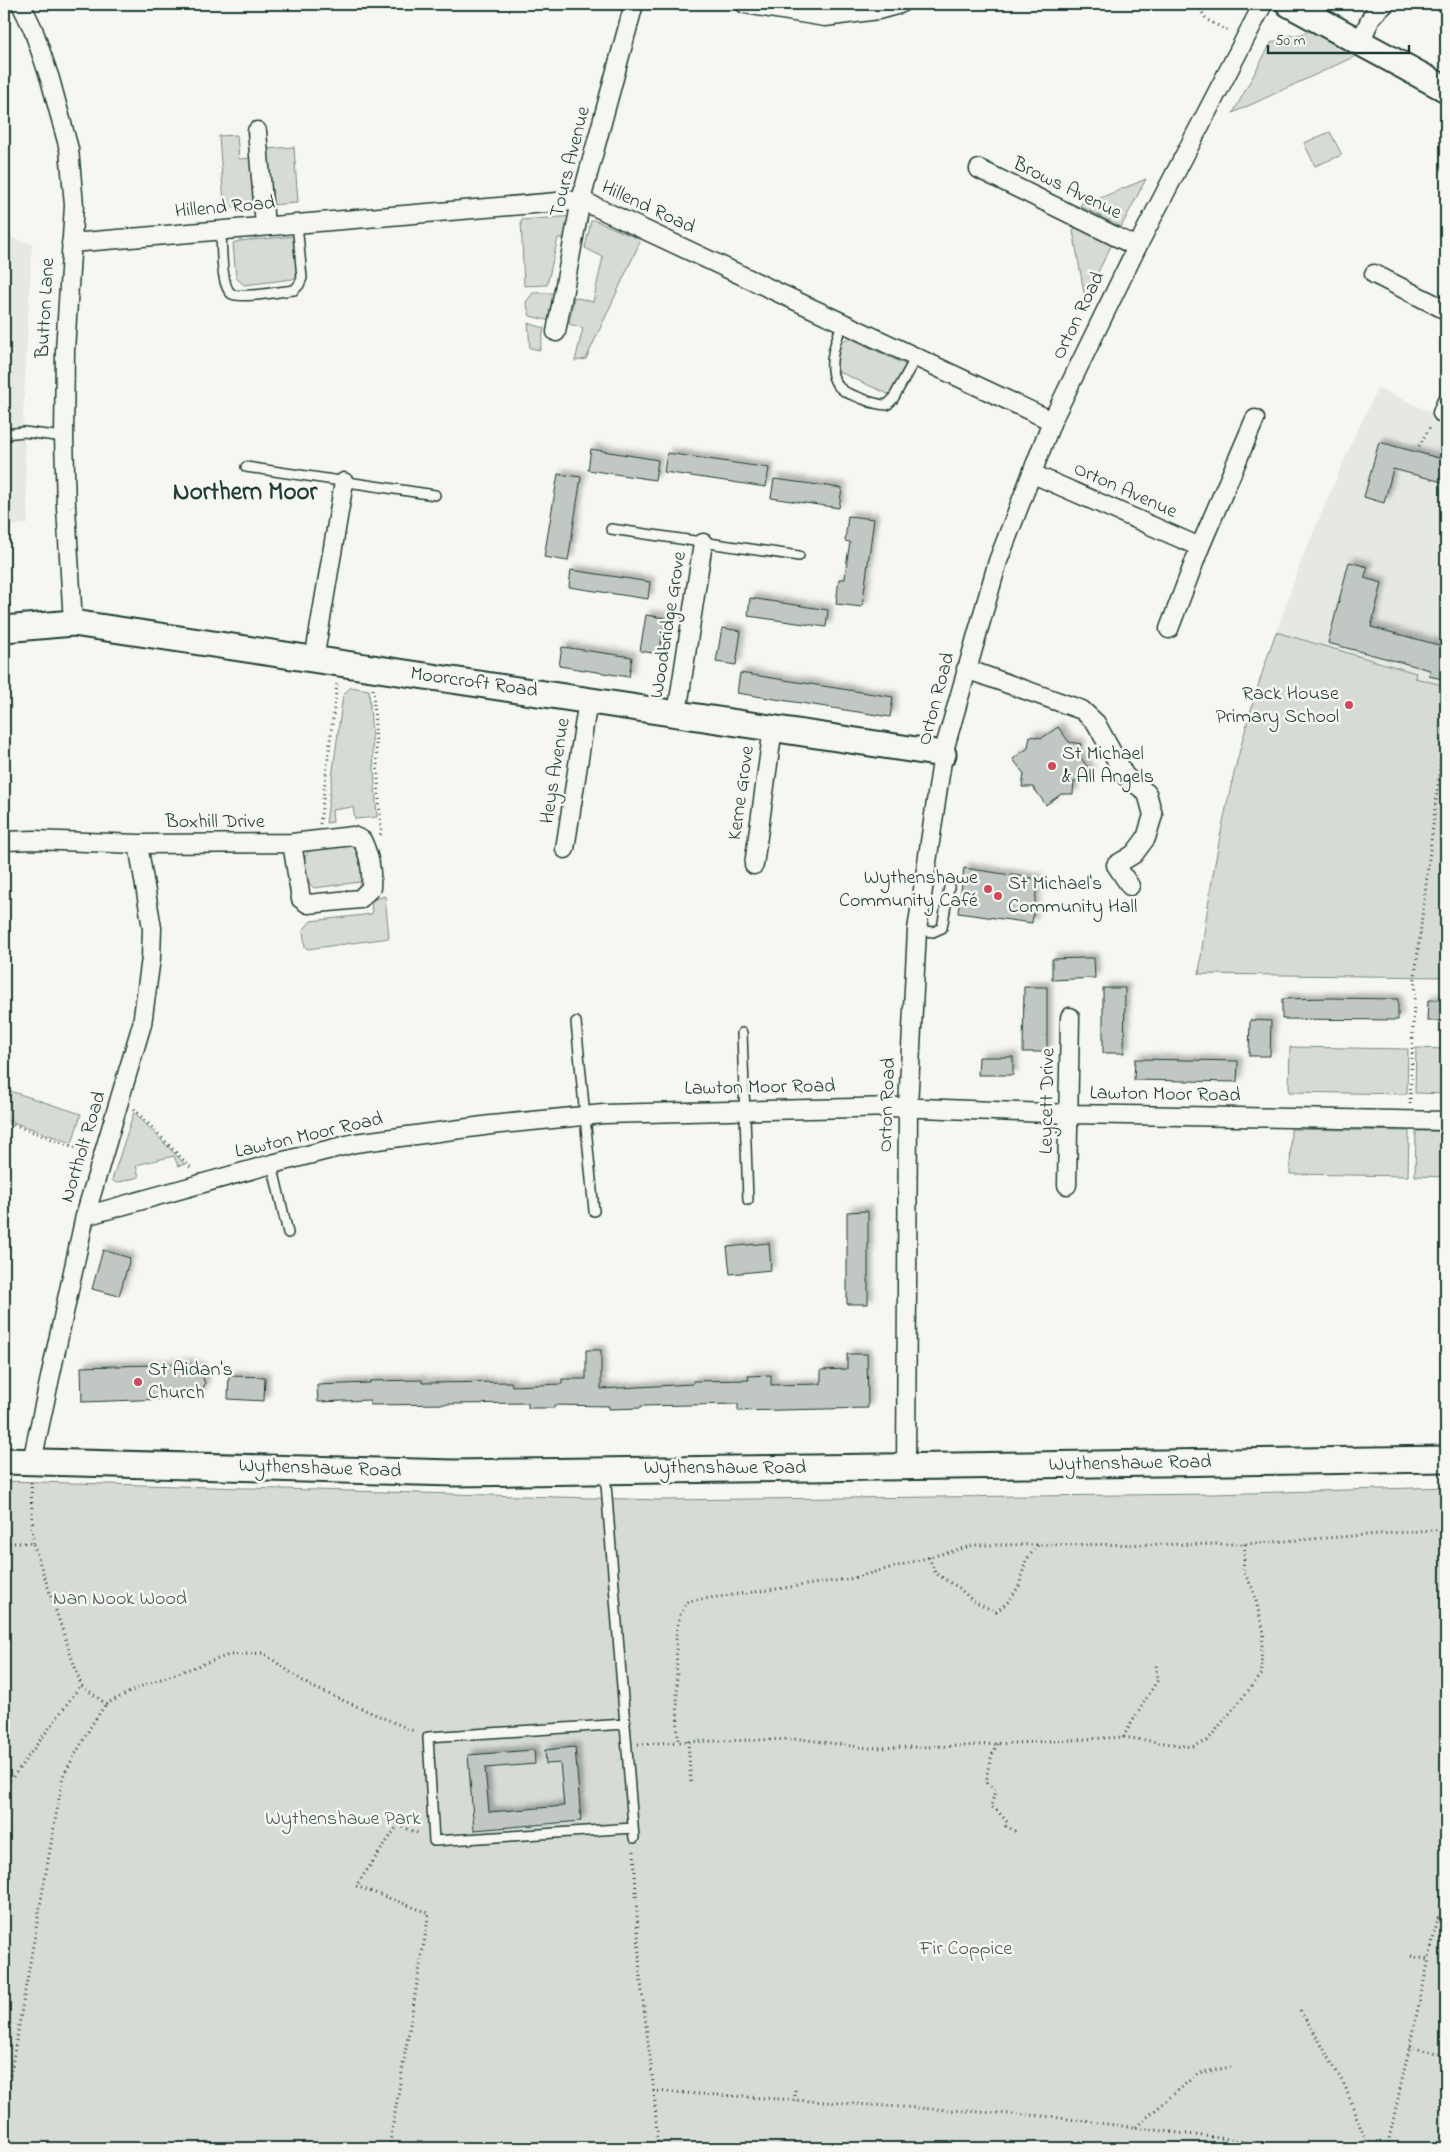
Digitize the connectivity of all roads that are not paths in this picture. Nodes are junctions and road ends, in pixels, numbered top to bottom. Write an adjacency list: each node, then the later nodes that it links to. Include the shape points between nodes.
1 (21, 4): 16 (street, Button Lane, via 44,62 69,149 74,204)
2 (634, 4): 12 (street, Tours Avenue)
3 (745, 4): 4 (street, via 825,17)
4 (900, 4)
5 (1264, 4): 17 (street, Orton Road)
6 (1289, 4): 8 (main road)
7 (1385, 4): 8 (street, via 1372,16)
8 (1360, 42): 9 (main road)
9 (1446, 89)
10 (257, 131): 14 (street)
11 (979, 169): 17 (street, Brows Avenue)
12 (582, 200): 13 (street, Hillend Road); 20 (street, Hillend Road); 21 (street, Tours Avenue)
13 (297, 223): 14 (street, Hillend Road); 15 (lane, via 300,285 294,290 243,295 234,295 227,290)
14 (265, 226): 15 (street, Hillend Road)
15 (221, 230): 16 (street, Hillend Road)
16 (71, 243): 26 (street, Button Lane)
17 (1137, 247): 24 (street, Orton Road)
18 (1374, 274): 19 (street)
19 (1446, 310)
20 (843, 323): 22 (street, Hillend Road); 22 (lane, via 834,342 831,361 835,379 843,391 876,405 887,405)
21 (556, 332)
22 (916, 357): 24 (street, Hillend Road)
23 (1255, 420): 33 (street)
24 (1052, 421): 28 (street, Orton Road)
25 (4, 434): 26 (lane, via 24,432)
26 (64, 438): 35 (street, Button Lane)
27 (246, 467): 29 (lane)
28 (1033, 474): 33 (street, Orton Avenue); 39 (street, Orton Road, via 998,561)
29 (344, 482): 30 (lane); 38 (street)
30 (435, 495)
31 (611, 529): 32 (lane)
32 (703, 543): 34 (lane); 41 (street, Woodbridge Grove)
33 (1200, 547): 37 (street)
34 (799, 556)
35 (73, 623): 36 (main road, Moorcroft Road); 38 (main road, Moorcroft Road)
36 (4, 628)
37 (1169, 629)
38 (314, 660): 40 (main road, Moorcroft Road)
39 (966, 669): 43 (street, Orton Road); 50 (street, via 1082,710 1096,723 1125,776 1146,793 1153,815 1146,838 1134,854 1116,865)
40 (588, 700): 41 (main road, Moorcroft Road); 47 (street, Heys Avenue)
41 (678, 713): 42 (main road, Moorcroft Road)
42 (773, 728): 43 (main road, Moorcroft Road); 48 (street, Kerne Grove)
43 (943, 754): 51 (street, Orton Road)
44 (4, 842): 46 (street, Boxhill Drive)
45 (292, 843): 45 (street, Boxhill Drive, via 353,836 362,840 372,868 371,888 360,899 308,904 301,899); 46 (street, Boxhill Drive)
46 (138, 844): 64 (street, Northolt Road, via 152,928 142,1024)
47 (566, 849)
48 (754, 864)
49 (950, 882): 51 (lane, via 942,928 933,932)
50 (1130, 886)
51 (917, 930): 55 (street, Orton Road)
52 (1070, 1017): 57 (street, Leycett Drive)
53 (576, 1022): 58 (lane)
54 (742, 1033): 56 (lane)
55 (908, 1107): 56 (street, Lawton Moor Road); 57 (street, Lawton Moor Road); 68 (street, Orton Road)
56 (743, 1109): 58 (street, Lawton Moor Road); 62 (lane)
57 (1070, 1114): 59 (street, Lawton Moor Road); 61 (street, Leycett Drive)
58 (585, 1115): 60 (street, Lawton Moor Road, via 355,1143); 63 (lane)
59 (1446, 1121)
60 (272, 1164): 64 (street, Lawton Moor Road); 65 (lane)
61 (1068, 1185)
62 (748, 1200)
63 (594, 1211)
64 (85, 1216): 69 (street, Northolt Road)
65 (288, 1233)
66 (1446, 1458): 68 (main road, Wythenshawe Road)
67 (4, 1461): 69 (main road, Wythenshawe Road)
68 (906, 1467): 70 (main road, Wythenshawe Road)
69 (32, 1469): 70 (main road, Wythenshawe Road, via 454,1473)
70 (605, 1469): 71 (lane)
71 (625, 1724): 72 (lane); 72 (lane, via 428,1737 434,1841)
72 (633, 1828): 73 (lane)
73 (634, 1838)

